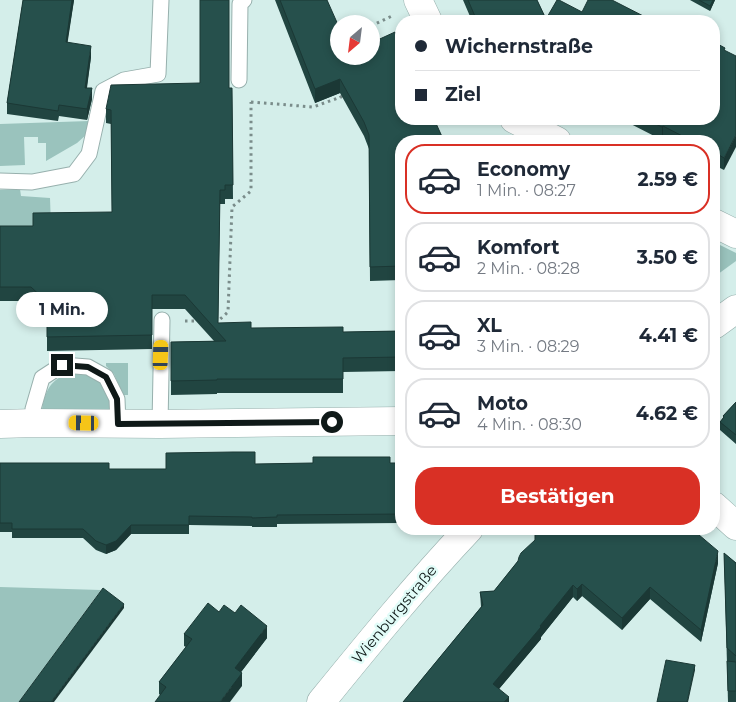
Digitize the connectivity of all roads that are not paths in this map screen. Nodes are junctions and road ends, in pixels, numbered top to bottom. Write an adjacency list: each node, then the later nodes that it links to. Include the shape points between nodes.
1 (161, 0): 8 (lane, via 158,74 124,80 103,91 89,154 74,174 32,182)
2 (244, 0): 5 (lane, via 240,4)
3 (418, 0): 4 (street)
4 (425, 15)
5 (239, 80)
6 (526, 125): 7 (street)
7 (545, 135)
8 (0, 182)
9 (720, 226): 10 (street)
10 (736, 234)
11 (736, 309): 13 (street)
12 (162, 320): 18 (lane)
13 (720, 321)
14 (395, 421): 18 (street)
15 (34, 423): 16 (street); 17 (street); 17 (lane, via 33,409 42,378 62,365 88,367 106,377 117,399)
16 (0, 424)
17 (118, 424): 18 (street)
18 (160, 424)
19 (720, 511): 20 (street)
20 (736, 526)
21 (463, 535): 22 (street, Wienburgstraße, via 372,638)
22 (321, 702)

